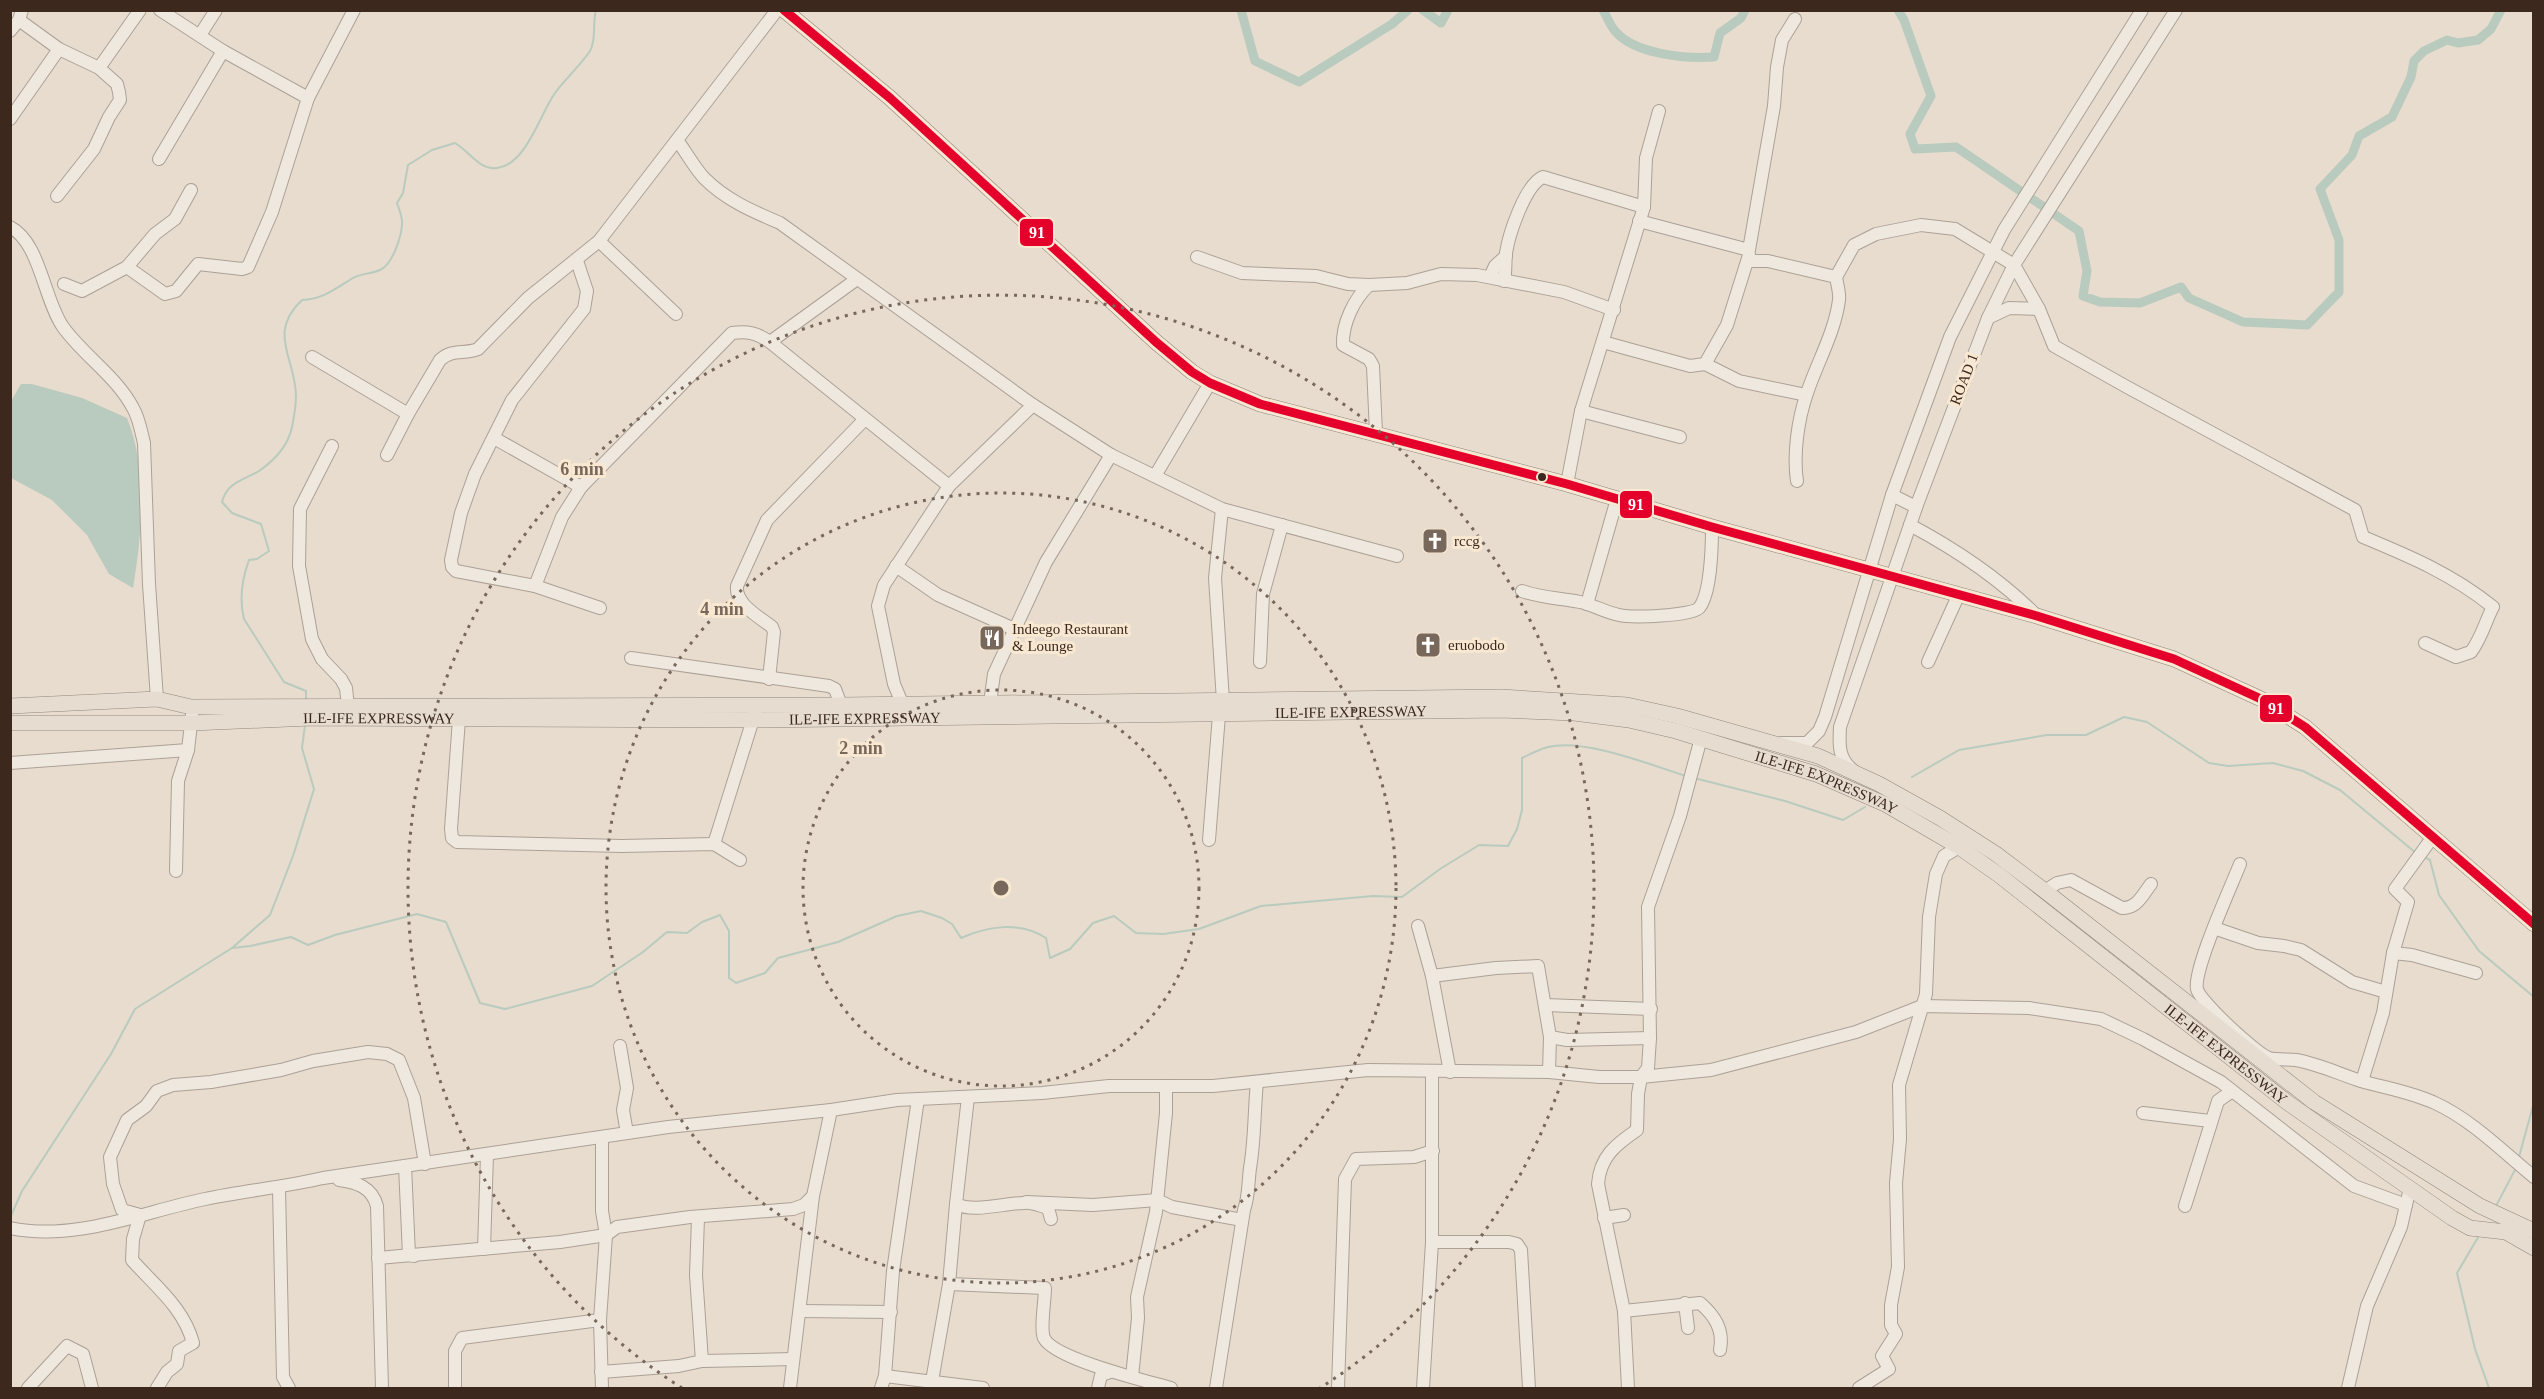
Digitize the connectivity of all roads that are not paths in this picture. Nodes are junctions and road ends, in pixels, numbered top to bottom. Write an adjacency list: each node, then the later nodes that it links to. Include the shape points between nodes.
1 (140, 10): 15 (street)
2 (160, 10): 12 (street)
3 (216, 10): 12 (street)
4 (354, 10): 16 (street)
5 (777, 10): 19 (street)
6 (783, 10): 48 (main road, via 890,98 1156,342)
7 (2142, 10): 27 (street, ROAD 1)
8 (2176, 10): 32 (street, ROAD 1)
9 (21, 15): 11 (street); 13 (street)
10 (1795, 19): 29 (street, via 1782,40)
11 (10, 31)
12 (200, 35): 14 (street)
13 (59, 49): 15 (street); 18 (street)
14 (223, 51): 16 (street); 20 (street)
15 (99, 68): 22 (street, via 117,84 120,100 94,149)
16 (308, 98): 33 (street, via 272,212 248,267 198,264 176,291 165,294)
17 (1659, 111): 23 (street, via 1646,158)
18 (10, 119)
19 (677, 140): 26 (street); 36 (street, via 703,177 725,195 780,223)
20 (159, 159)
21 (191, 190): 33 (street, via 175,219 155,234)
22 (57, 196)
23 (1644, 207): 24 (street); 28 (street, via 1543,177 1536,180 1523,202)
24 (1639, 221): 29 (street); 41 (street)
25 (10, 227): 88 (street, via 20,232 30,247 64,328 117,385 138,420 144,443)
26 (599, 241): 31 (street); 42 (street)
27 (1993, 252): 32 (street); 34 (street, via 1955,229 1921,225 1876,234 1854,245); 65 (street, ROAD 1, via 1950,337)
28 (1506, 256): 35 (street, via 1495,266); 37 (street)
29 (1749, 256): 34 (street); 47 (street, via 1727,325)
30 (1197, 257): 39 (street, via 1242,273 1316,276)
31 (577, 261): 52 (street, via 528,298 478,349 448,353 440,360); 56 (street, via 587,291 584,309 512,400)
32 (2014, 265): 40 (street); 43 (street, ROAD 1)
33 (127, 267): 38 (street, via 82,291)
34 (1836, 277): 49 (street, via 1840,298)
35 (1490, 278): 37 (street); 39 (street, via 1442,274)
36 (857, 279): 44 (street); 50 (street)
37 (1504, 281): 41 (street, via 1564,292)
38 (64, 284)
39 (1369, 285): 54 (street, via 1353,304 1342,337 1343,345 1370,359 1373,366)
40 (2039, 309): 43 (street, via 2009,309); 83 (street, via 2054,346 2355,510 2363,537 2432,566 2493,607 2471,652 2456,657)
41 (1614, 310): 45 (street)
42 (676, 314)
43 (1988, 318): 67 (street, ROAD 1)
44 (770, 342): 53 (street); 64 (street, via 748,331 732,333)
45 (1603, 342): 47 (street, via 1690,366); 51 (street)
46 (312, 357): 52 (street)
47 (1705, 363): 49 (street, via 1739,381)
48 (1210, 383): 54 (main road, via 1260,404); 60 (street)
49 (1806, 396): 61 (street, via 1799,424)
50 (1033, 405): 59 (street); 63 (street)
51 (1581, 411): 55 (street); 62 (street)
52 (408, 414): 58 (street)
53 (865, 419): 63 (street); 87 (street, via 767,520 737,586 736,593 742,602 774,632)
54 (1376, 434): 62 (main road)
55 (1680, 437)
56 (494, 438): 64 (street); 76 (street, via 461,513 452,567 456,572)
57 (332, 446): 94 (street, via 300,509 299,566 312,639 322,659 346,688)
58 (387, 455)
59 (1111, 455): 60 (street); 82 (street, via 1046,562)
60 (1155, 476): 68 (street)
61 (1797, 481)
62 (1567, 484): 66 (main road)
63 (949, 486): 73 (street)
64 (581, 487): 76 (street, via 562,517)
65 (1892, 495): 67 (street); 74 (street, ROAD 1)
66 (1617, 499): 71 (main road); 79 (street)
67 (1916, 507): 70 (street, ROAD 1)
68 (1222, 509): 69 (street); 95 (street, via 1215,578)
69 (1282, 525): 72 (street); 85 (street, via 1263,594)
70 (1910, 525): 75 (street, ROAD 1); 81 (street, via 1984,569)
71 (1712, 527): 74 (main road); 79 (street, via 1706,592 1700,607 1690,614 1621,616)
72 (1397, 556)
73 (896, 566): 82 (street, via 938,595); 89 (street, via 884,585 878,606 891,672)
74 (1870, 570): 75 (main road); 104 (street, ROAD 1, via 1819,730 1807,742)
75 (1894, 576): 78 (main road); 107 (street, ROAD 1, via 1840,727 1839,753)
76 (535, 586): 80 (street)
77 (1521, 591): 79 (street)
78 (1959, 594): 81 (main road); 86 (street)
79 (1587, 604)
80 (600, 608)
81 (2037, 616): 109 (main road, via 2174,659 2261,699 2305,727)
82 (1014, 629): 90 (street, via 994,674)
83 (2425, 643)
84 (631, 658): 87 (street)
85 (1260, 662)
86 (1928, 662)
87 (769, 679): 91 (street, via 829,686 835,689)
88 (158, 699): 92 (main road, ILE-IFE EXPRESSWAY); 93 (main road, ILE-IFE EXPRESSWAY)
89 (902, 703): 90 (main road, ILE-IFE EXPRESSWAY); 91 (main road, ILE-IFE EXPRESSWAY)
90 (990, 703): 96 (main road, ILE-IFE EXPRESSWAY)
91 (841, 705): 97 (main road, ILE-IFE EXPRESSWAY)
92 (10, 706)
93 (191, 707): 99 (main road, ILE-IFE EXPRESSWAY); 102 (street)
94 (348, 707): 97 (main road, ILE-IFE EXPRESSWAY); 98 (main road, ILE-IFE EXPRESSWAY)
95 (1221, 708): 96 (main road, ILE-IFE EXPRESSWAY); 103 (main road, ILE-IFE EXPRESSWAY, via 1574,713 1629,720); 104 (main road, ILE-IFE EXPRESSWAY, via 1501,697 1585,702 1647,710); 108 (street)
96 (1067, 709): 97 (main road, ILE-IFE EXPRESSWAY)
97 (755, 712): 100 (main road, ILE-IFE EXPRESSWAY); 110 (street)
98 (305, 713): 99 (main road, ILE-IFE EXPRESSWAY); 100 (main road, ILE-IFE EXPRESSWAY)
99 (220, 714): 102 (main road, ILE-IFE EXPRESSWAY)
100 (459, 719): 110 (street, via 451,829 457,842)
101 (10, 723): 102 (main road, ILE-IFE EXPRESSWAY)
102 (192, 723): 105 (street)
103 (1701, 738): 111 (main road, ILE-IFE EXPRESSWAY, via 1816,774 1887,805); 126 (street, via 1680,816 1648,907)
104 (1774, 743): 107 (main road, ILE-IFE EXPRESSWAY, via 1818,756)
105 (188, 750): 106 (street); 114 (street, via 178,781)
106 (10, 763)
107 (1860, 776): 116 (main road, ILE-IFE EXPRESSWAY, via 1940,818)
108 (1209, 840)
109 (2428, 843): 117 (main road); 120 (street, via 2395,889 2408,902)
110 (714, 844): 112 (street)
111 (1959, 847): 125 (street, via 1944,856 1936,874); 152 (main road, ILE-IFE EXPRESSWAY, via 2089,944 2288,1103)
112 (740, 860)
113 (2240, 864): 119 (street)
114 (176, 871)
115 (2151, 884): 116 (street, via 2129,908 2122,908 2071,880)
116 (2045, 891): 165 (main road, ILE-IFE EXPRESSWAY, via 2314,1102)
117 (2534, 924)
118 (1418, 926): 122 (street)
119 (2214, 928): 123 (street, via 2258,943 2301,950 2352,982); 134 (street, via 2197,988 2208,1008 2267,1058 2305,1062)
120 (2393, 953): 121 (street); 123 (street)
121 (2476, 973)
122 (1432, 976): 124 (street, via 1538,966); 131 (street)
123 (2386, 992): 134 (street)
124 (1545, 1005): 126 (street); 127 (street)
125 (1922, 1006): 133 (street, via 1856,1032 1767,1057 1711,1070); 137 (street, via 2029,1008 2101,1019); 206 (street, via 1899,1085 1898,1266 1891,1305 1891,1325 1896,1334 1882,1356 1889,1369)
126 (1651, 1009): 128 (street)
127 (1550, 1037): 128 (street); 132 (street)
128 (1650, 1038): 133 (street, via 1648,1068)
129 (620, 1046): 143 (street, via 627,1088 622,1110)
130 (1431, 1071): 131 (street); 135 (street, via 1335,1072); 146 (street)
131 (1450, 1072): 132 (street)
132 (1548, 1072): 133 (street)
133 (1641, 1077): 162 (street, via 1637,1130 1600,1166 1598,1184)
134 (2362, 1081): 149 (street, via 2434,1102 2460,1116)
135 (1257, 1082): 136 (street); 164 (street, via 1254,1151)
136 (1167, 1086): 138 (street, via 1109,1086); 154 (street)
137 (2232, 1091): 142 (street, via 2218,1101); 157 (street, via 2354,1186)
138 (968, 1097): 139 (street); 156 (street)
139 (918, 1099): 140 (street); 178 (street, via 893,1271)
140 (831, 1110): 143 (street); 153 (street)
141 (2143, 1113): 142 (street)
142 (2210, 1121): 158 (street)
143 (627, 1133): 144 (street)
144 (602, 1138): 145 (street); 168 (street, via 602,1211)
145 (487, 1155): 147 (street); 171 (street)
146 (1432, 1156): 169 (street); 202 (street, via 1356,1159 1345,1179)
147 (425, 1164): 148 (street); 159 (street, via 414,1098 399,1060 387,1054 368,1052 211,1082 173,1084 157,1091 146,1106 127,1120 110,1156 113,1184 122,1210)
148 (405, 1166): 150 (street); 172 (street, via 409,1255)
149 (2534, 1177)
150 (323, 1178): 151 (street); 173 (street, via 354,1182 375,1198)
151 (279, 1188): 159 (street, via 206,1199); 192 (street, via 283,1377)
152 (2410, 1188): 157 (street); 165 (main road, ILE-IFE EXPRESSWAY, via 2470,1228)
153 (813, 1196): 161 (street, via 793,1209); 176 (street)
154 (1157, 1200): 155 (street, via 1094,1205); 164 (street, via 1172,1208); 187 (street, via 1137,1297)
155 (1026, 1202): 156 (street, via 962,1207); 163 (street, via 1048,1208)
156 (956, 1204): 174 (street)
157 (2406, 1205): 207 (street, via 2401,1227 2367,1306)
158 (2185, 1206)
159 (140, 1215): 166 (street, via 64,1232); 191 (street, via 132,1260 171,1299 189,1328 193,1343 179,1351 177,1364)
160 (1624, 1215): 162 (street)
161 (698, 1218): 168 (street, via 617,1227); 183 (street, via 696,1275)
162 (1604, 1218): 177 (street)
163 (1051, 1219)
164 (1242, 1220): 201 (street)
165 (2510, 1226): 167 (main road, ILE-IFE EXPRESSWAY); 170 (main road, ILE-IFE EXPRESSWAY)
166 (15, 1229)
167 (2534, 1231)
168 (606, 1235): 171 (street); 179 (street)
169 (1432, 1242): 203 (street); 204 (street, via 1509,1242 1521,1250)
170 (2534, 1248)
171 (484, 1249): 172 (street)
172 (414, 1256): 173 (street)
173 (378, 1258): 193 (street)
174 (949, 1284): 185 (street, via 1045,1288 1042,1336 1049,1347); 188 (street)
175 (1685, 1303): 177 (street); 180 (street); 181 (street, via 1700,1303 1710,1311 1723,1337)
176 (800, 1311): 178 (street); 182 (street)
177 (1624, 1311): 205 (street)
178 (891, 1312): 186 (street)
179 (600, 1320): 184 (street); 194 (street, via 462,1338 455,1351)
180 (1688, 1328)
181 (1720, 1350)
182 (793, 1359): 183 (street); 196 (street)
183 (702, 1361): 184 (street)
184 (601, 1372): 195 (street)
185 (1110, 1372): 187 (street); 199 (street, via 1101,1375)
186 (885, 1376): 188 (street); 197 (street)
187 (1132, 1377): 200 (street)
188 (932, 1381): 198 (street)
189 (28, 1389): 190 (street, via 67,1346 83,1354)
190 (92, 1389)
191 (157, 1389)
192 (289, 1389)
193 (382, 1389)
194 (455, 1389)
195 (602, 1389)
196 (790, 1389)
197 (881, 1389)
198 (983, 1389)
199 (1098, 1389)
200 (1171, 1389)
201 (1216, 1389)
202 (1338, 1389)
203 (1423, 1389)
204 (1529, 1389)
205 (1628, 1389)
206 (1859, 1389)
207 (2348, 1389)

